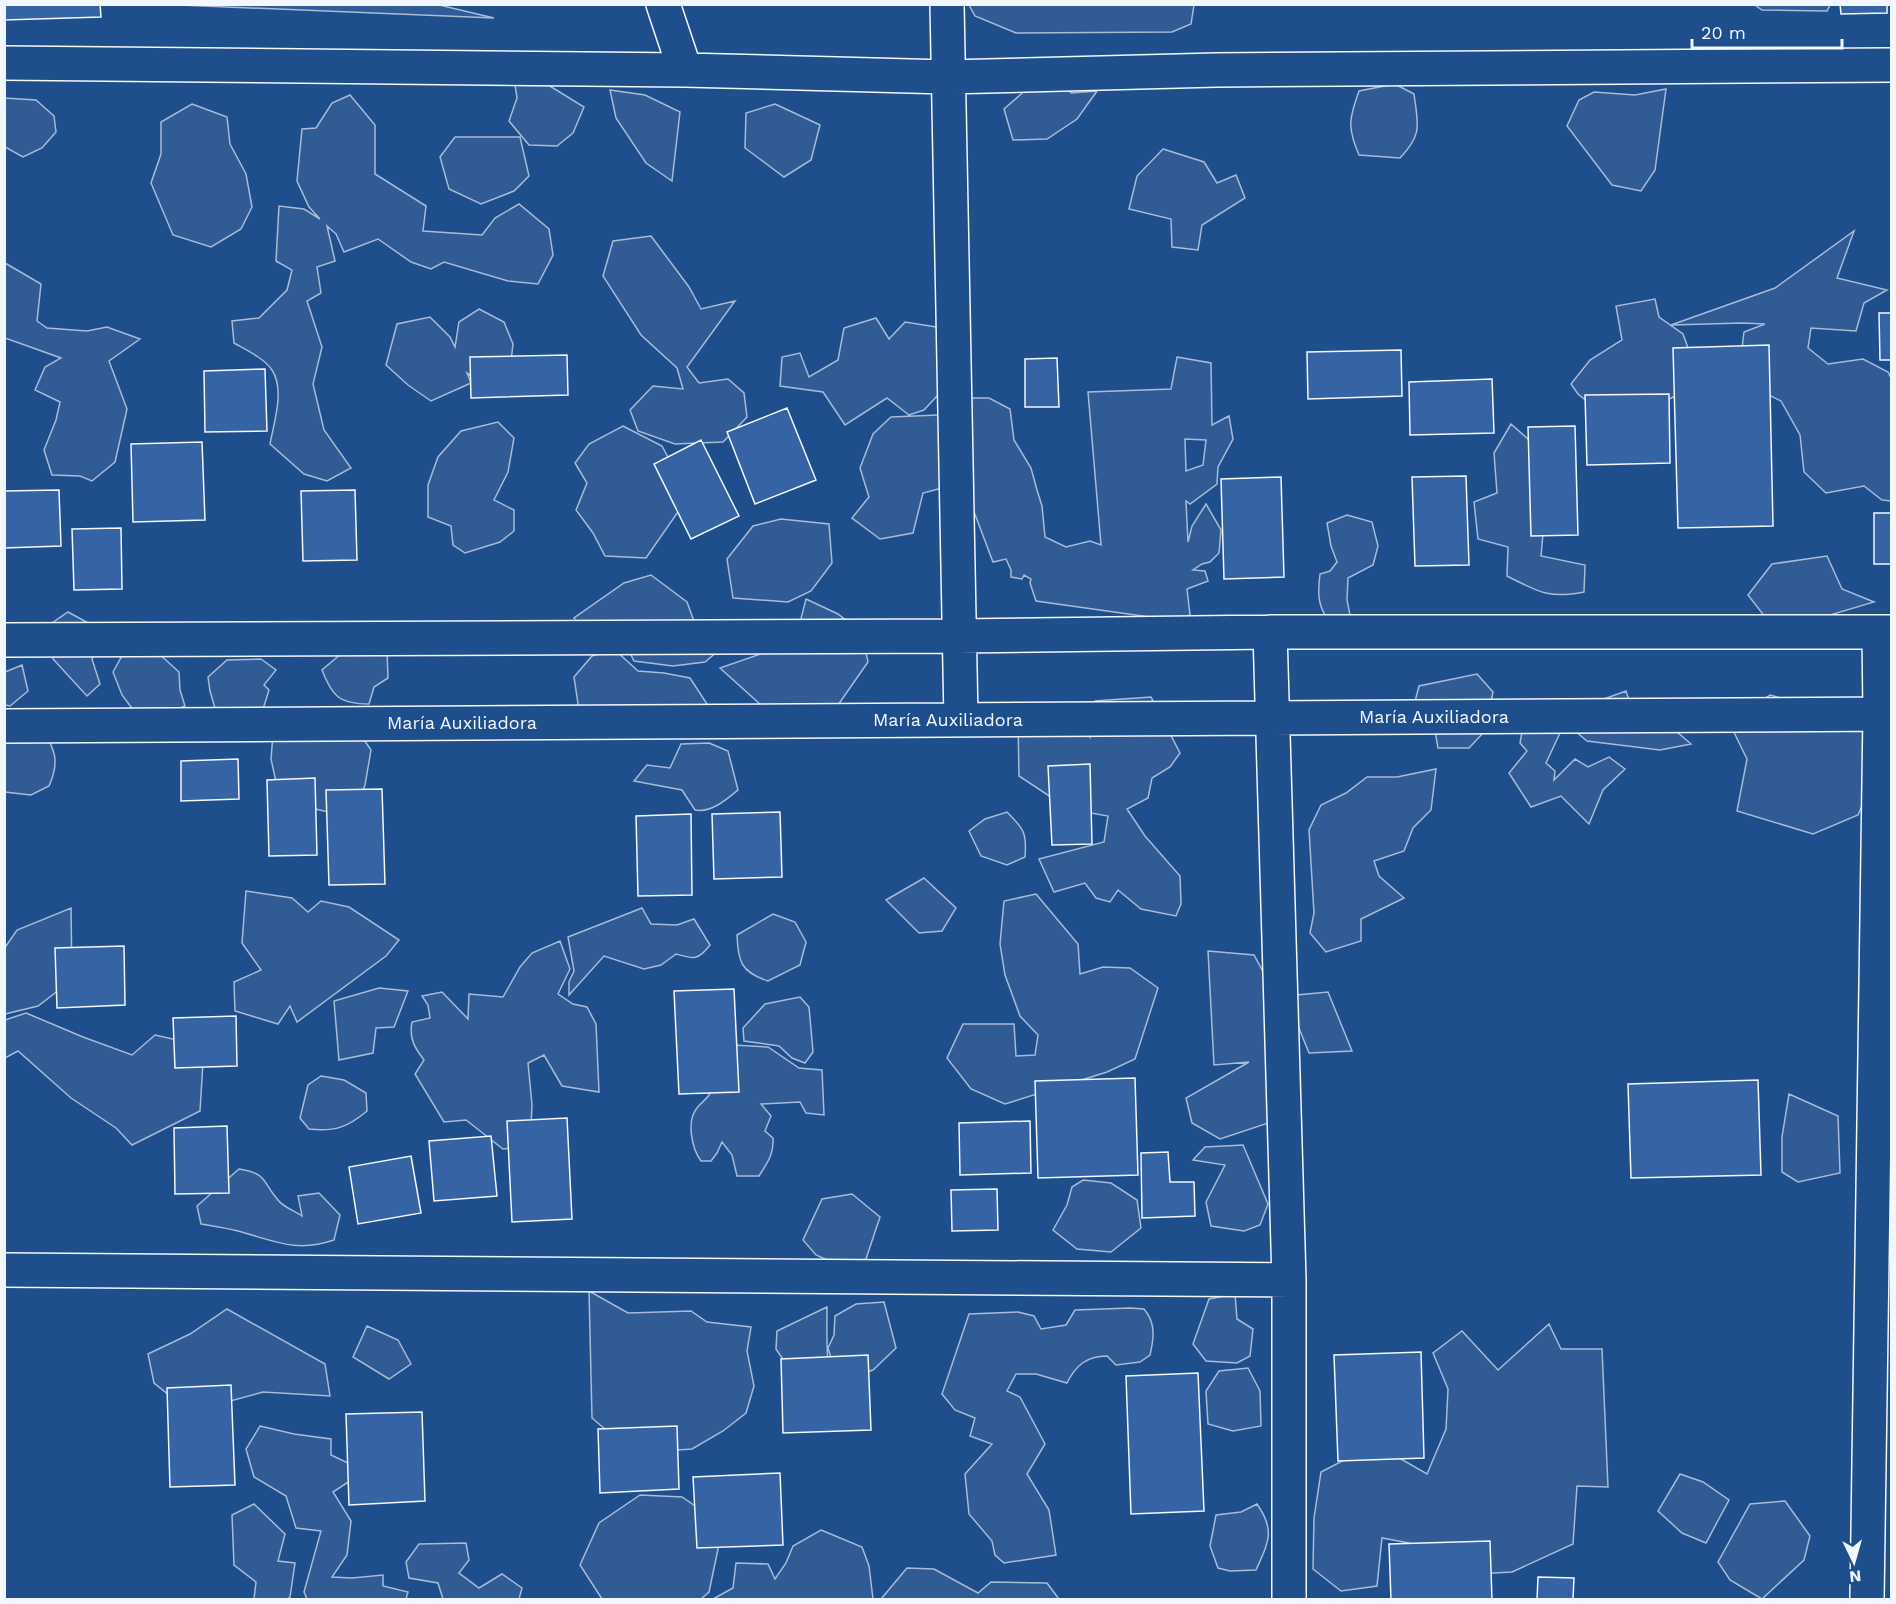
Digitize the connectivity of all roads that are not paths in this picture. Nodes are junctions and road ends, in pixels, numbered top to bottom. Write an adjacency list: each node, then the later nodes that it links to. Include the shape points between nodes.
1 (663, 4): 5 (street)
2 (947, 4): 6 (street)
3 (4, 63): 5 (street)
4 (1892, 65): 6 (street)
5 (684, 70): 6 (street)
6 (947, 76): 9 (street)
7 (1270, 632): 8 (street); 9 (street); 12 (street)
8 (1885, 632): 11 (street)
9 (958, 636): 10 (street); 13 (street)
10 (4, 640)
11 (1886, 714): 12 (street, María Auxiliadora); 18 (street)
12 (1271, 718): 13 (street, María Auxiliadora); 16 (street)
13 (961, 720): 14 (street, María Auxiliadora)
14 (4, 726)
15 (4, 1270): 16 (street)
16 (1289, 1280): 17 (street)
17 (1289, 1599)
18 (1867, 1599)

